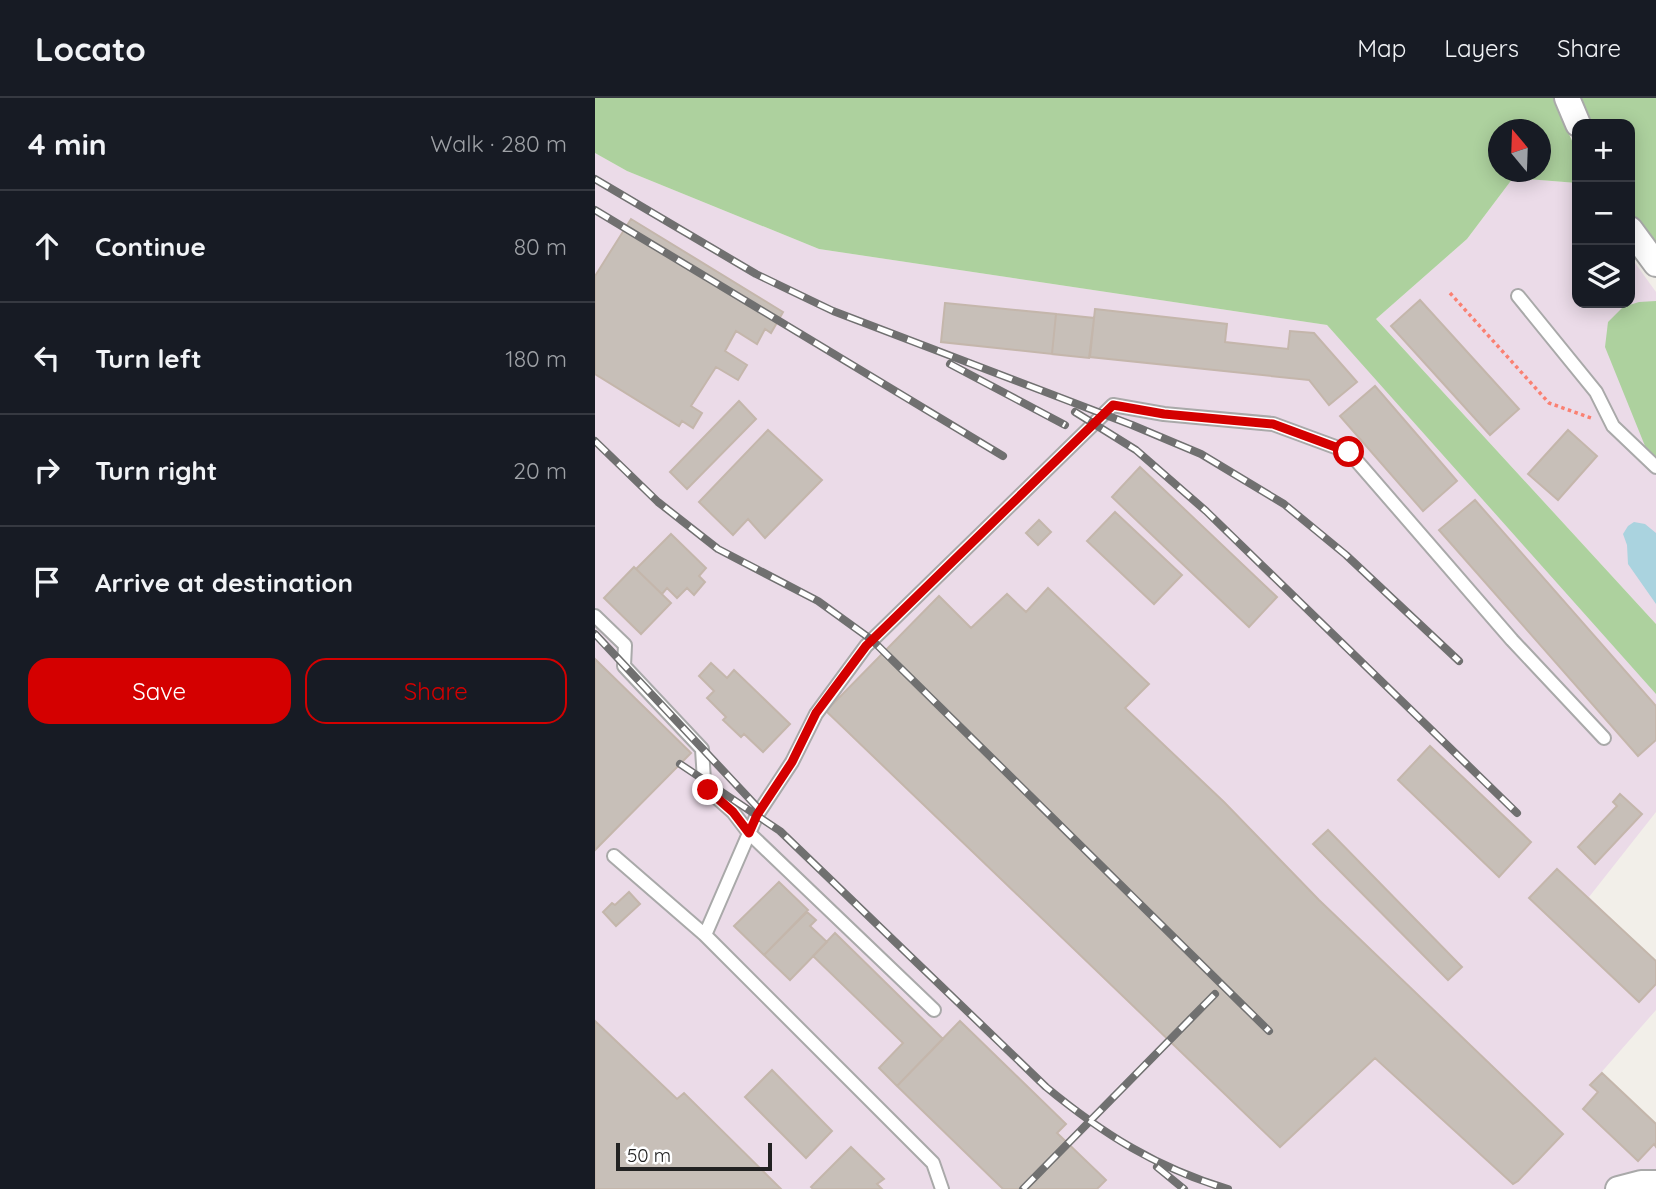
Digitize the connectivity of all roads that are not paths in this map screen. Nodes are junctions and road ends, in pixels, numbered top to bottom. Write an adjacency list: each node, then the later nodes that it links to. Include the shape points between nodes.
1 (1567, 98): 2 (street)
2 (1577, 119)
3 (1635, 236): 4 (street)
4 (1656, 264)
5 (1518, 296): 6 (lane, via 1595,392 1613,426)
6 (1656, 467)
7 (595, 616): 9 (lane, via 625,645 624,666 702,749 708,790)
8 (1604, 737): 9 (lane, via 1512,640 1349,452 1273,424 1113,405 866,646 816,713)
9 (749, 833): 11 (lane); 12 (lane)
10 (614, 856): 11 (lane)
11 (705, 935): 14 (lane, via 933,1163)
12 (934, 1010)
13 (1656, 1183): 15 (street)
14 (942, 1189)
15 (1618, 1189)

